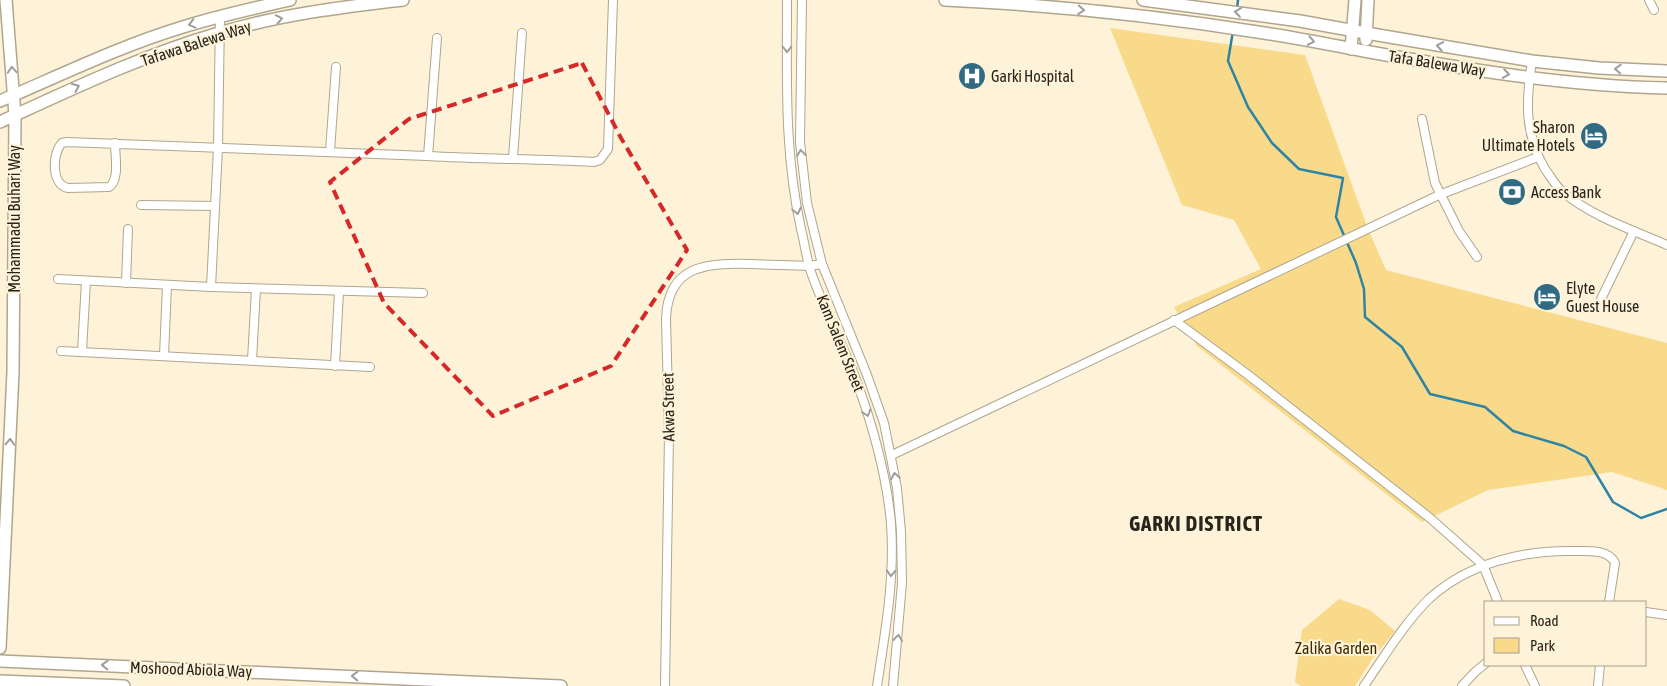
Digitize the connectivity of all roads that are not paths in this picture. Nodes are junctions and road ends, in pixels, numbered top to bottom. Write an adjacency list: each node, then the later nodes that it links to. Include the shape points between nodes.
1 (6, 0): 26 (main road, Mohammadu Buhari Way, one-way to 1)
2 (290, 0): 13 (main road, Tafawa Balewa Way)
3 (403, 0): 15 (main road, Tafawa Balewa Way, one-way to 3, via 330,9)
4 (613, 0): 36 (street, via 608,150 605,155 594,162)
5 (787, 0): 45 (street, Kam Salem Street, one-way to 45, via 788,140 796,205)
6 (802, 0): 44 (street, Kam Salem Street, one-way to 6, via 807,202 800,142)
7 (945, 0): 19 (main road, Tafa Balewa Way, one-way to 19, via 1100,12 1208,25)
8 (1143, 0): 14 (main road, Tafa Balewa Way, one-way to 8)
9 (1355, 0): 14 (main road)
10 (1368, 0): 17 (main road)
11 (1649, 0): 12 (street)
12 (1654, 10)
13 (220, 16): 15 (street); 26 (main road, Tafawa Balewa Way, one-way to 26, via 142,41)
14 (1353, 31): 17 (main road, Tafa Balewa Way); 19 (main road)
15 (220, 32): 28 (main road, Tafawa Balewa Way, one-way to 15, via 99,76); 32 (street)
16 (522, 33): 36 (street)
17 (1366, 34): 20 (main road); 21 (main road, Tafa Balewa Way, one-way to 17)
18 (437, 38): 34 (street)
19 (1351, 49): 20 (main road, Tafa Balewa Way)
20 (1364, 51): 24 (main road, Tafa Balewa Way, one-way to 24)
21 (1532, 61): 23 (main road, Tafa Balewa Way, one-way to 21); 24 (street)
22 (336, 67): 33 (street)
23 (1667, 71)
24 (1530, 78): 25 (main road, Tafa Balewa Way); 35 (street, via 1530,135)
25 (1667, 88)
26 (14, 95): 27 (main road, Tafawa Balewa Way); 28 (main road, Mohammadu Buhari Way)
27 (0, 101)
28 (15, 115): 30 (main road, Tafawa Balewa Way); 68 (main road, Mohammadu Buhari Way, one-way to 28, via 13,372)
29 (1422, 119): 37 (street, via 1431,169)
30 (0, 122)
31 (115, 143): 31 (street, via 62,143 56,152 58,182 68,188 112,185); 32 (street)
32 (218, 148): 33 (street); 39 (street)
33 (330, 151): 34 (street)
34 (428, 156): 36 (street)
35 (1538, 157): 37 (street); 41 (street, via 1562,192)
36 (513, 158)
37 (1440, 195): 43 (street); 55 (street)
38 (141, 205): 39 (street)
39 (215, 206): 50 (street)
40 (128, 229): 48 (street)
41 (1634, 231): 42 (street); 54 (street)
42 (1667, 245)
43 (1477, 256)
44 (822, 264): 45 (street, Akwa Street); 62 (street, Kam Salem Street, via 867,375)
45 (809, 266): 78 (street, Akwa Street, via 722,263 703,266 687,273 671,292 666,308 669,435); 79 (street, Kam Salem Street, one-way to 79, via 858,384 875,437 886,488 891,525 891,568)
46 (58, 279): 47 (street)
47 (86, 281): 48 (street); 57 (street)
48 (126, 283): 49 (street)
49 (167, 284): 50 (street); 58 (street)
50 (211, 287): 51 (street)
51 (256, 289): 52 (street); 59 (street)
52 (339, 292): 53 (street); 60 (street)
53 (423, 294)
54 (1601, 299)
55 (1174, 320): 62 (street); 63 (street, via 1430,518)
56 (61, 351): 57 (street)
57 (82, 351): 58 (street)
58 (164, 356): 59 (street)
59 (252, 360): 60 (street)
60 (335, 366): 61 (street)
61 (370, 367)
62 (892, 455): 80 (street, Kam Salem Street, one-way to 62, via 902,583 901,531)
63 (1483, 565): 64 (street); 65 (street, via 1554,550 1606,553 1615,563); 81 (street, via 1430,598)
64 (1498, 601)
65 (1609, 601)
66 (1647, 612): 67 (street)
67 (1667, 615)
68 (0, 648)
69 (0, 661): 74 (main road, Moshood Abiola Way, one-way to 69)
70 (1484, 664): 82 (street)
71 (1525, 666): 83 (street)
72 (1600, 666): 84 (street)
73 (0, 681): 76 (main road, Moshood Abiola Way)
74 (472, 684): 75 (main road, Moshood Abiola Way)
75 (487, 684): 77 (main road, Moshood Abiola Way)
76 (124, 686)
77 (561, 686)
78 (665, 686)
79 (877, 686)
80 (892, 686)
81 (1364, 686)
82 (1462, 686)
83 (1534, 686)
84 (1597, 686)

